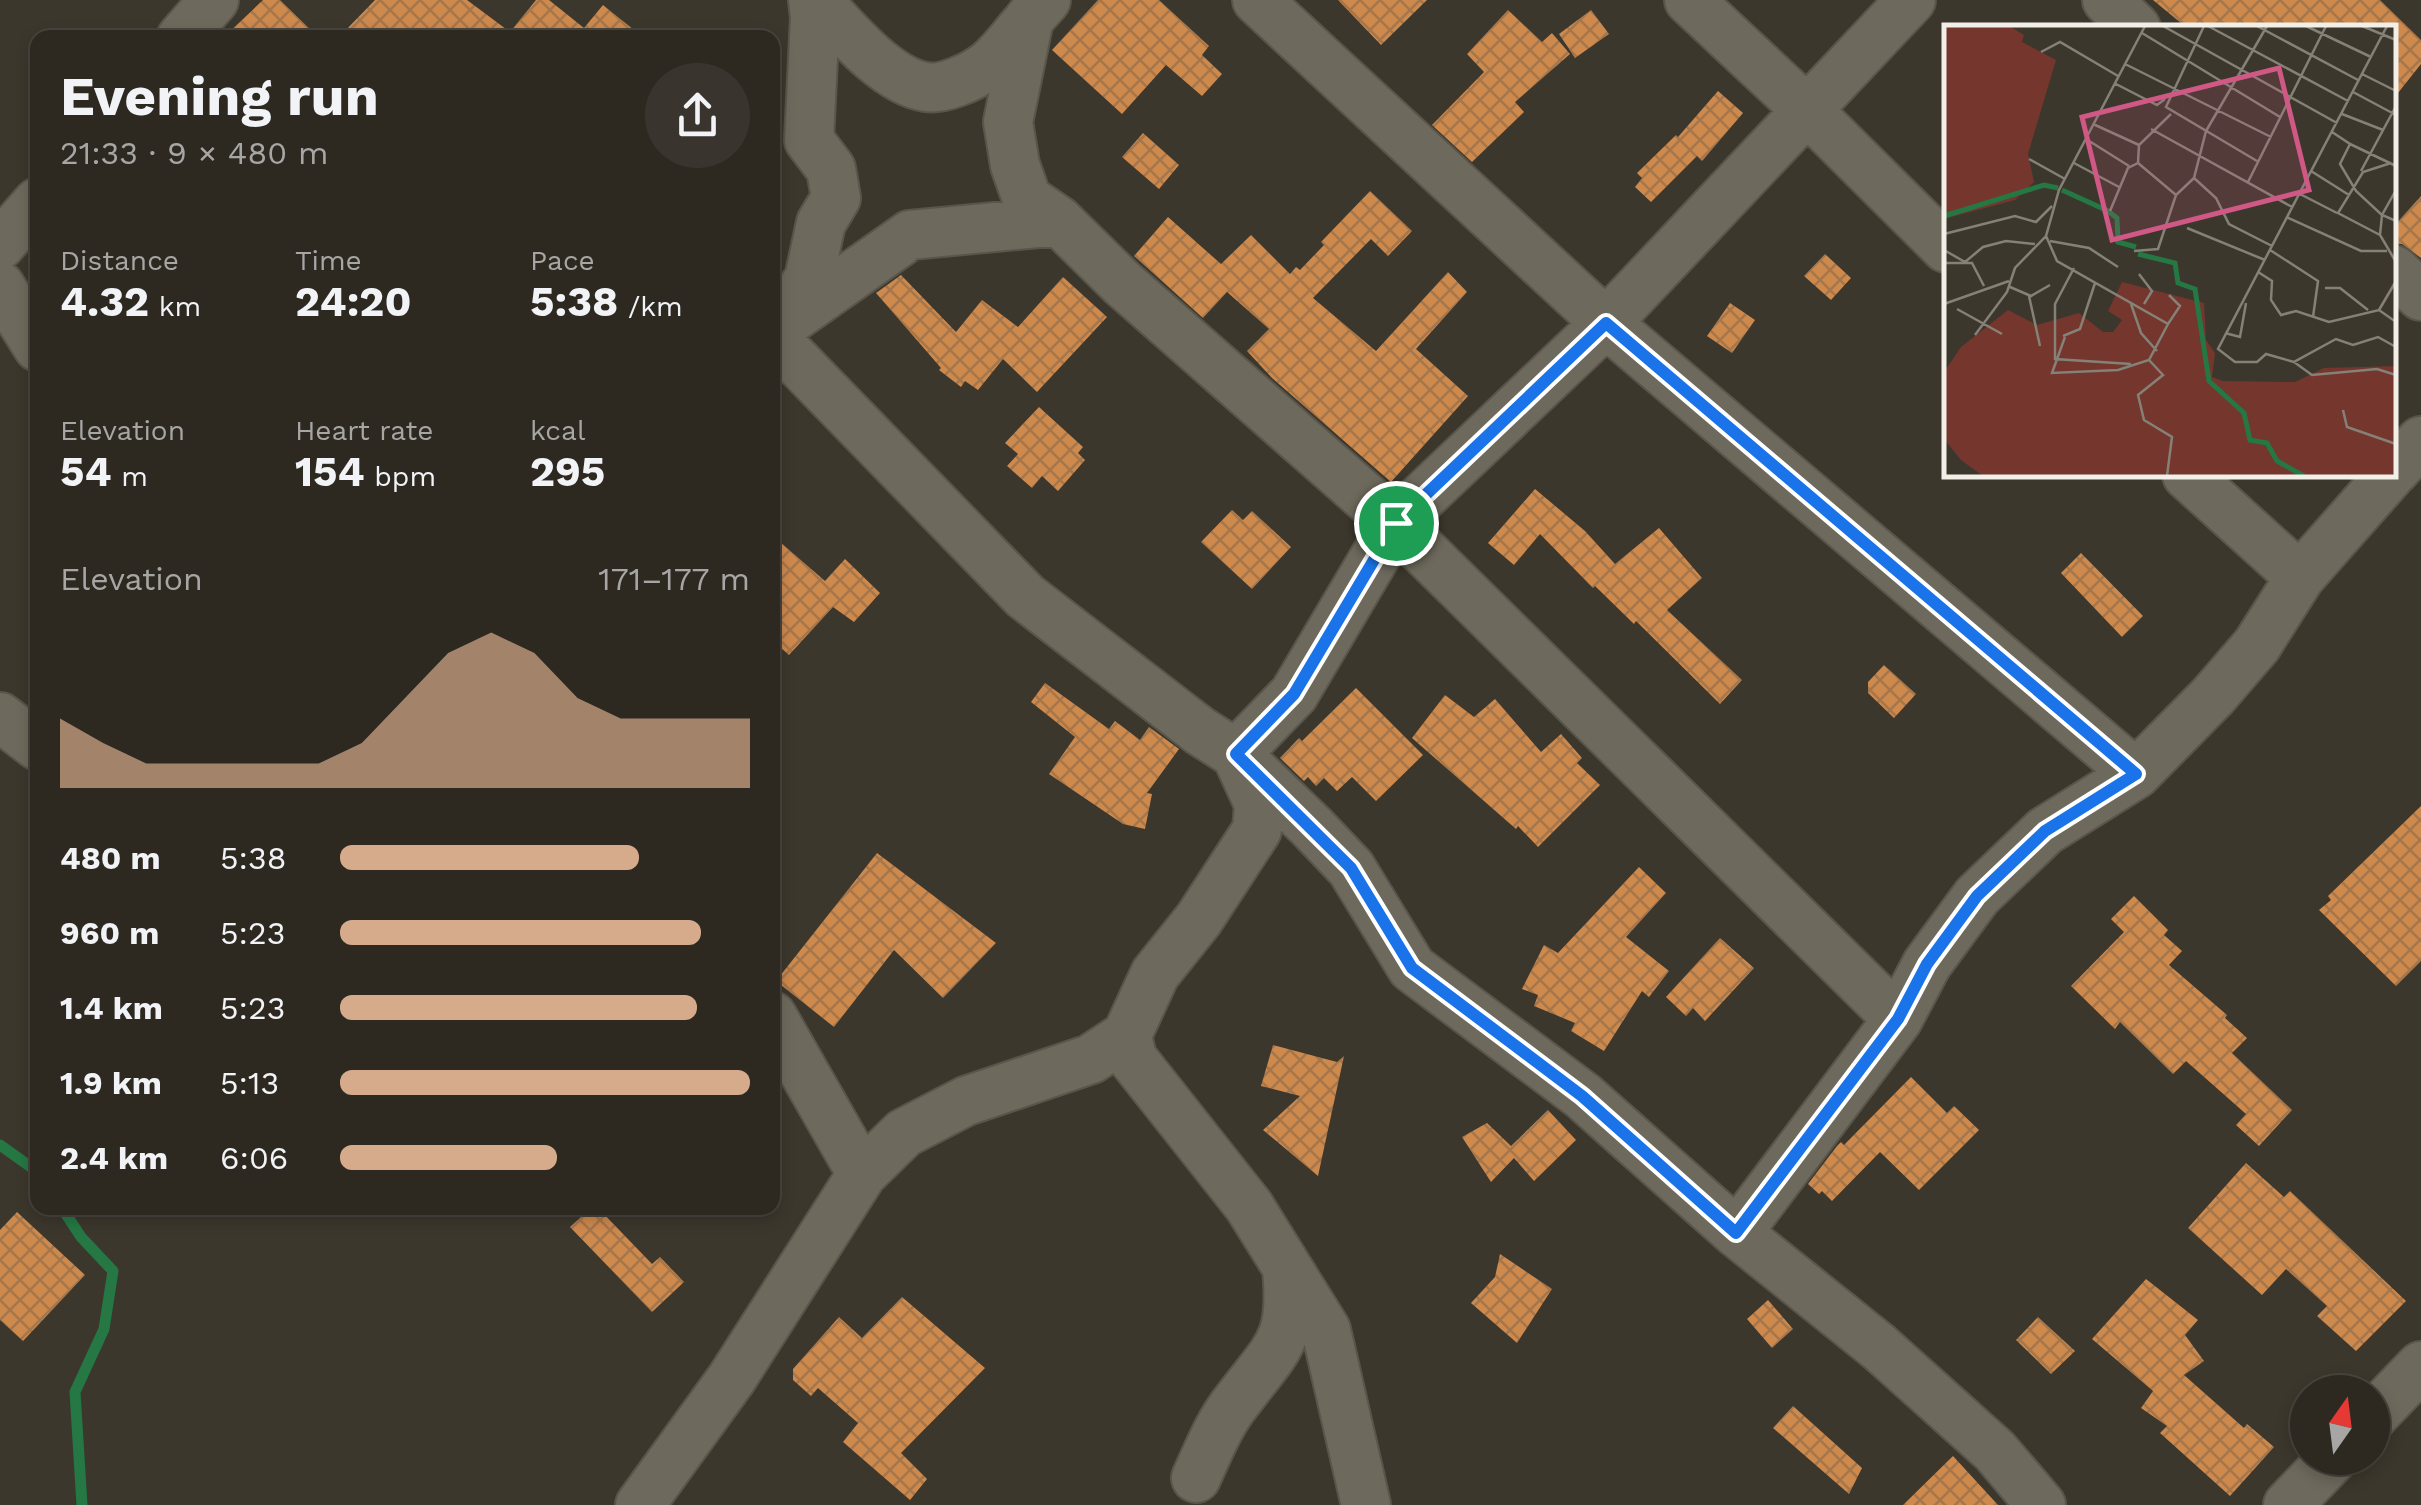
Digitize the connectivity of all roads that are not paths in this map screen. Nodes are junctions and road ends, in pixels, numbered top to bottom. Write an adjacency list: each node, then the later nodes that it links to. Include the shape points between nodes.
1 (214, 0): 9 (street)
2 (815, 0): 7 (street, via 885,66 928,88 985,68); 18 (street, via 809,140 831,169 836,198 821,223 809,279)
3 (1257, 0): 19 (street)
4 (1689, 0): 10 (street)
5 (1911, 0): 10 (street)
6 (2107, 0): 8 (street)
7 (1038, 10): 12 (street, via 1008,122 1027,199)
8 (2133, 25)
9 (188, 30)
10 (1809, 112): 14 (street); 19 (street)
11 (30, 211): 13 (street)
12 (1059, 221): 20 (street, via 910,235); 27 (street)
13 (0, 244)
14 (1944, 246)
15 (2396, 272): 17 (street)
16 (0, 286): 21 (street)
17 (2421, 296)
18 (780, 321)
19 (1606, 323): 27 (street); 32 (street)
20 (780, 327)
21 (30, 334)
22 (780, 341): 31 (street, via 1025,596)
23 (2421, 440): 24 (street)
24 (2396, 468)
25 (2190, 478): 28 (street)
26 (2388, 478): 28 (street)
27 (1396, 523): 31 (street, via 1294,694); 33 (street)
28 (2300, 577): 32 (street, via 2257,645)
29 (0, 717): 30 (street)
30 (30, 740)
31 (1236, 754): 35 (street, via 1260,804 1257,830 1155,974); 37 (street, via 1351,868 1412,968 1582,1096)
32 (2136, 774): 33 (street, via 2045,831 1977,896 1927,964)
33 (1898, 1019): 37 (street)
34 (780, 1030): 36 (street)
35 (1126, 1035): 36 (street, via 1091,1058 966,1101 904,1133); 38 (street, via 1132,1058 1249,1206)
36 (862, 1174): 44 (street, via 732,1378)
37 (1736, 1233): 46 (street, via 1879,1347 1994,1450)
38 (1287, 1268): 42 (street, via 1288,1327 1277,1353 1234,1404); 45 (street, via 1326,1330)
39 (2421, 1366): 40 (street)
40 (2390, 1398)
41 (2317, 1475): 43 (street)
42 (1196, 1478)
43 (2291, 1504)
44 (640, 1505)
45 (1366, 1505)
46 (2042, 1505)

